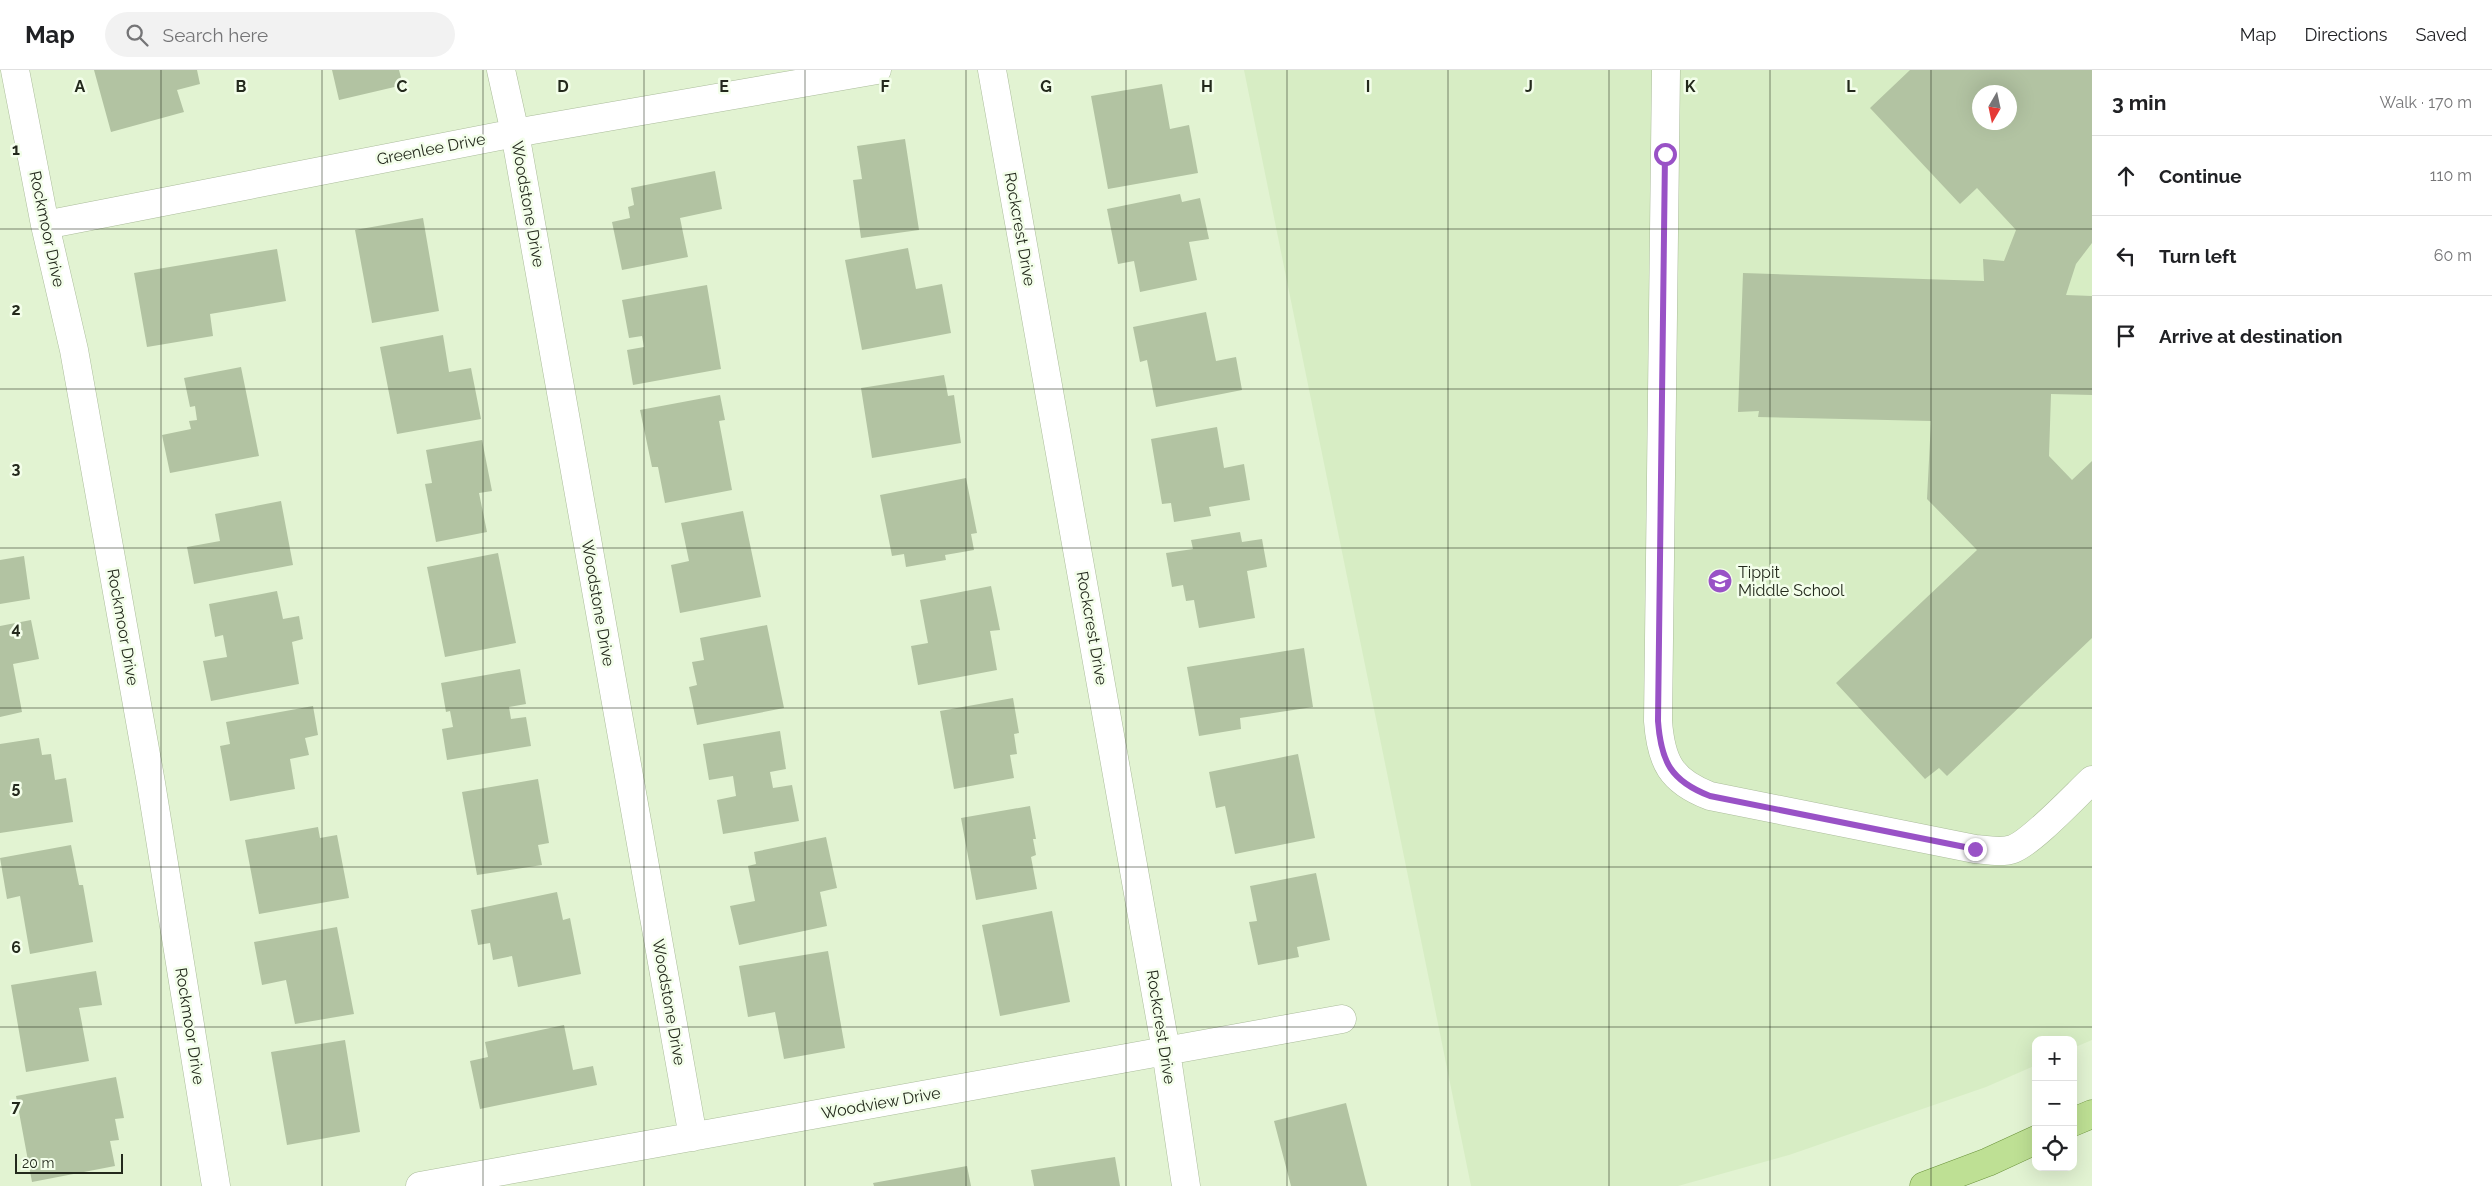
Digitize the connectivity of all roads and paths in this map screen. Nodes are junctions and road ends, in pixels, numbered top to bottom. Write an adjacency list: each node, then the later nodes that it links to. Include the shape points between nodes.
1 (15, 70): 7 (street, Rockmoor Drive)
2 (501, 70): 6 (street, Woodstone Drive)
3 (877, 70): 6 (street, Greenlee Drive)
4 (992, 70): 10 (street, Rockcrest Drive)
5 (1666, 70): 8 (street, via 1658,721 1660,745 1668,764 1678,779 1692,790 1710,796 1996,851 2014,849 2029,839)
6 (515, 133): 7 (street, Greenlee Drive); 13 (street, Woodstone Drive)
7 (45, 225): 16 (street, Rockmoor Drive, via 78,369 149,774)
8 (2092, 780)
9 (1342, 1019): 10 (street, Woodview Drive)
10 (1166, 1051): 13 (street, Woodview Drive); 18 (street, Rockcrest Drive)
11 (2092, 1114): 12 (main road)
12 (2077, 1120)
13 (693, 1137): 17 (street, Woodview Drive)
14 (2032, 1142): 15 (main road)
15 (1934, 1184)
16 (216, 1186)
17 (420, 1186)
18 (1186, 1186)

